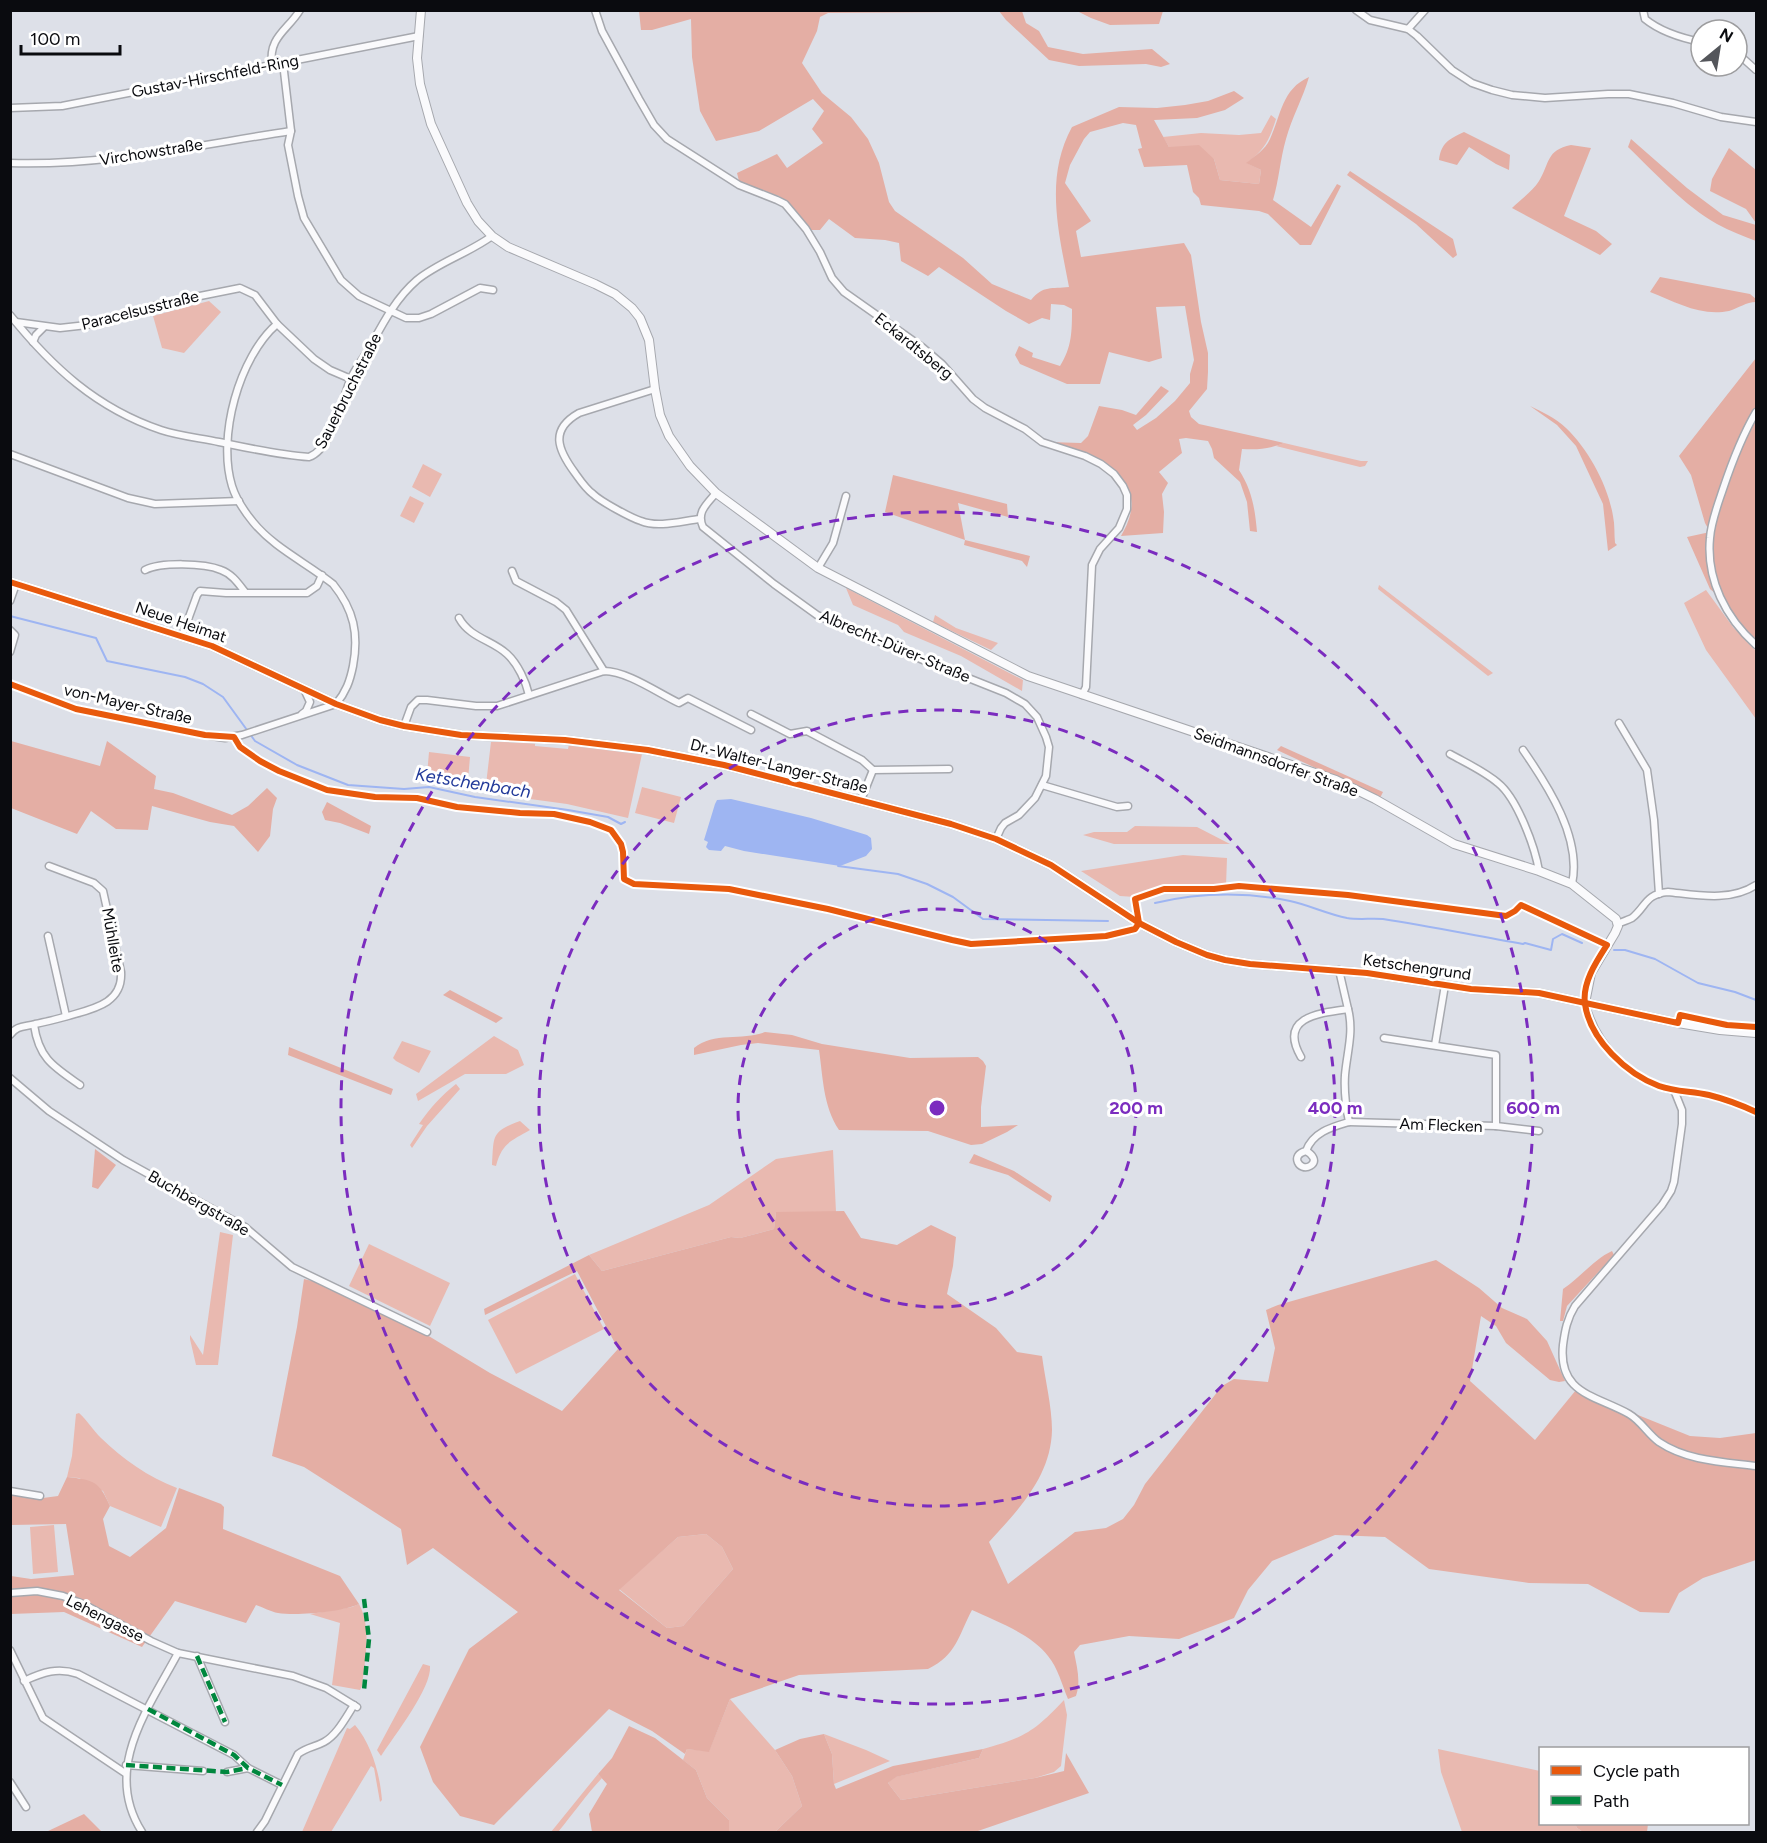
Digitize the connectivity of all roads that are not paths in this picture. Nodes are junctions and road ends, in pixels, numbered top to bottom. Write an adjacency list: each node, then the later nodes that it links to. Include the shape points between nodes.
1 (300, 10): 11 (street, via 277,39 270,54)
2 (421, 10): 8 (street, Seidmannsdorfer Straße)
3 (595, 10): 49 (street, Eckardtsberg, via 602,31 639,99 667,139 739,185 785,204 806,229 832,278 844,292 935,359 973,399 1042,442 1101,464 1123,486 1127,495 1125,517 1092,565 1086,687)
4 (1425, 10): 7 (street)
5 (1643, 10): 9 (street, via 1645,19 1655,27)
6 (1357, 11): 7 (street, via 1370,20)
7 (1408, 29): 13 (street, via 1452,70 1492,90 1545,98 1629,94)
8 (419, 36): 10 (street, Gustav-Hirschfeld-Ring); 16 (street, Seidmannsdorfer Straße, via 420,84 430,124 466,203)
9 (1689, 39)
10 (283, 63): 11 (street, Gustav-Hirschfeld-Ring); 14 (street)
11 (272, 65): 12 (street, Gustav-Hirschfeld-Ring, via 62,106)
12 (10, 108)
13 (1756, 122)
14 (291, 131): 15 (street, Virchowstraße, via 104,160); 18 (street, via 288,145 304,219 341,280 360,296)
15 (10, 163)
16 (492, 236): 18 (street, Sauerbruchstraße, via 417,280); 25 (street, Seidmannsdorfer Straße, via 624,301 640,318 649,340)
17 (493, 290): 18 (street, via 480,288 419,318)
18 (390, 312): 24 (street, Sauerbruchstraße)
19 (10, 315): 20 (street)
20 (16, 322): 22 (street, Paracelsusstraße); 23 (street)
21 (277, 324): 22 (street, Paracelsusstraße, via 255,295 236,288 87,325); 24 (street, via 314,359); 27 (street, via 266,334 243,373)
22 (44, 327): 23 (street)
23 (33, 342): 27 (street, via 61,372 119,413 163,431)
24 (351, 379): 27 (street, Sauerbruchstraße, via 325,443 312,456)
25 (655, 389): 29 (street, Seidmannsdorfer Straße, via 669,436); 32 (street, via 570,418 560,434 562,455 593,494 640,521 650,524)
26 (1756, 412): 43 (street, via 1730,466 1710,543 1712,572 1722,604)
27 (227, 443): 31 (street, via 232,486)
28 (10, 454): 31 (street, via 154,504)
29 (716, 493): 32 (street); 33 (street, Seidmannsdorfer Straße)
30 (846, 496): 33 (street, via 833,543)
31 (238, 501): 36 (street, via 264,533)
32 (700, 519): 60 (street, Albrecht-Dürer-Straße, via 703,527 750,566 817,615 1025,704 1037,717 1046,737 1048,766)
33 (818, 568): 49 (street, Seidmannsdorfer Straße, via 1028,676)
34 (145, 570): 38 (street, via 158,566 211,567 230,575)
35 (512, 571): 45 (street, via 516,581 566,610)
36 (322, 575): 38 (street, via 307,593); 50 (street, via 345,601 356,638 349,683)
37 (13, 583): 39 (street); 42 (street, Neue Heimat)
38 (245, 592): 42 (street, via 200,591)
39 (10, 601)
40 (459, 618): 48 (street, via 470,632 507,654)
41 (10, 630): 44 (street, via 15,635)
42 (182, 636): 47 (street, Neue Heimat, via 229,652)
43 (1756, 645)
44 (10, 652)
45 (604, 671): 48 (street); 55 (street, via 679,703 688,698)
46 (10, 684): 52 (street, von-Mayer-Straße, via 76,709 225,738)
47 (304, 688): 50 (street, Neue Heimat); 52 (street, via 310,702)
48 (529, 695): 54 (street, via 497,706 418,700)
49 (1082, 695): 65 (street, Seidmannsdorfer Straße, via 1336,780 1454,844)
50 (336, 704): 52 (street, von-Mayer-Straße); 54 (street, Dr.-Walter-Langer-Straße)
51 (751, 714): 59 (street, via 790,734 807,731 862,760)
52 (301, 715)
53 (1619, 723): 68 (street, via 1647,770)
54 (404, 726): 61 (street, Dr.-Walter-Langer-Straße, via 461,735 565,740 648,750)
55 (751, 730)
56 (1523, 750): 66 (street, via 1544,781 1568,833 1574,861)
57 (1450, 754): 65 (street, via 1508,792 1534,850)
58 (949, 768): 59 (street)
59 (873, 770): 61 (street)
60 (1042, 785): 62 (street, via 1117,807); 63 (street, Albrecht-Dürer-Straße, via 1031,804 1000,828)
61 (861, 800): 63 (street, Dr.-Walter-Langer-Straße)
62 (1128, 806)
63 (996, 839): 70 (street, Dr.-Walter-Langer-Straße, via 1051,865)
64 (49, 867): 76 (street, Mühlleite, via 94,883 103,891 121,972 120,984 106,1004)
65 (1539, 871): 66 (street, Seidmannsdorfer Straße)
66 (1572, 884): 69 (street, Seidmannsdorfer Straße)
67 (1756, 885): 68 (street, via 1724,896)
68 (1659, 894): 69 (street, via 1631,918)
69 (1617, 924): 74 (street, via 1591,973)
70 (1155, 932): 72 (street, Ketschengrund, via 1225,960)
71 (48, 936): 76 (street)
72 (1339, 970): 73 (street, Ketschengrund); 75 (street)
73 (1445, 985): 74 (street, Ketschengrund, via 1529,992); 81 (street)
74 (1585, 1003): 78 (street, Ketschengrund); 85 (street, via 1592,1025 1609,1052 1642,1077)
75 (1348, 1009): 82 (street, via 1306,1018 1294,1036); 87 (street, via 1351,1034 1345,1076)
76 (66, 1016): 77 (street, Mühlleite)
77 (34, 1025): 79 (street, Mühlleite, via 19,1026); 84 (street, via 36,1040 48,1061)
78 (1756, 1034)
79 (10, 1035)
80 (1384, 1038): 81 (street, Am Flecken)
81 (1435, 1045): 88 (street, Am Flecken, via 1496,1055)
82 (1301, 1057)
83 (10, 1078): 91 (street, Buchbergstraße, via 49,1111 123,1160 245,1227 292,1267)
84 (80, 1085)
85 (1674, 1090): 86 (street, via 1708,1095); 92 (street, via 1682,1110 1682,1124 1671,1191 1568,1317 1564,1371 1585,1394 1628,1414 1671,1449 1704,1460)
86 (1756, 1112)
87 (1349, 1122): 88 (street, Am Flecken); 90 (street, via 1320,1133)
88 (1496, 1126): 89 (street, Am Flecken)
89 (1539, 1131)
90 (1306, 1151)
91 (427, 1332)
92 (1756, 1466)
93 (10, 1491): 94 (street)
94 (40, 1496)
95 (10, 1593): 97 (street, Lehengasse, via 37,1591 63,1596)
96 (10, 1650): 99 (street)
97 (178, 1653): 98 (street, Lehengasse); 100 (street)
98 (197, 1656): 101 (street); 108 (street, Lehengasse, via 311,1681 356,1706 329,1738 298,1754)
99 (24, 1681): 100 (street, via 50,1671 72,1672); 106 (street, via 43,1718)
100 (148, 1709): 102 (street, via 137,1728); 103 (street, via 234,1755)
101 (225, 1722)
102 (126, 1765): 104 (street); 106 (street)
103 (248, 1768): 105 (street); 108 (street)
104 (203, 1772)
105 (227, 1772)
106 (125, 1773): 110 (street, via 131,1808)
107 (10, 1782): 109 (street)
108 (282, 1785): 111 (street)
109 (26, 1807)
110 (142, 1833)
111 (257, 1833)

